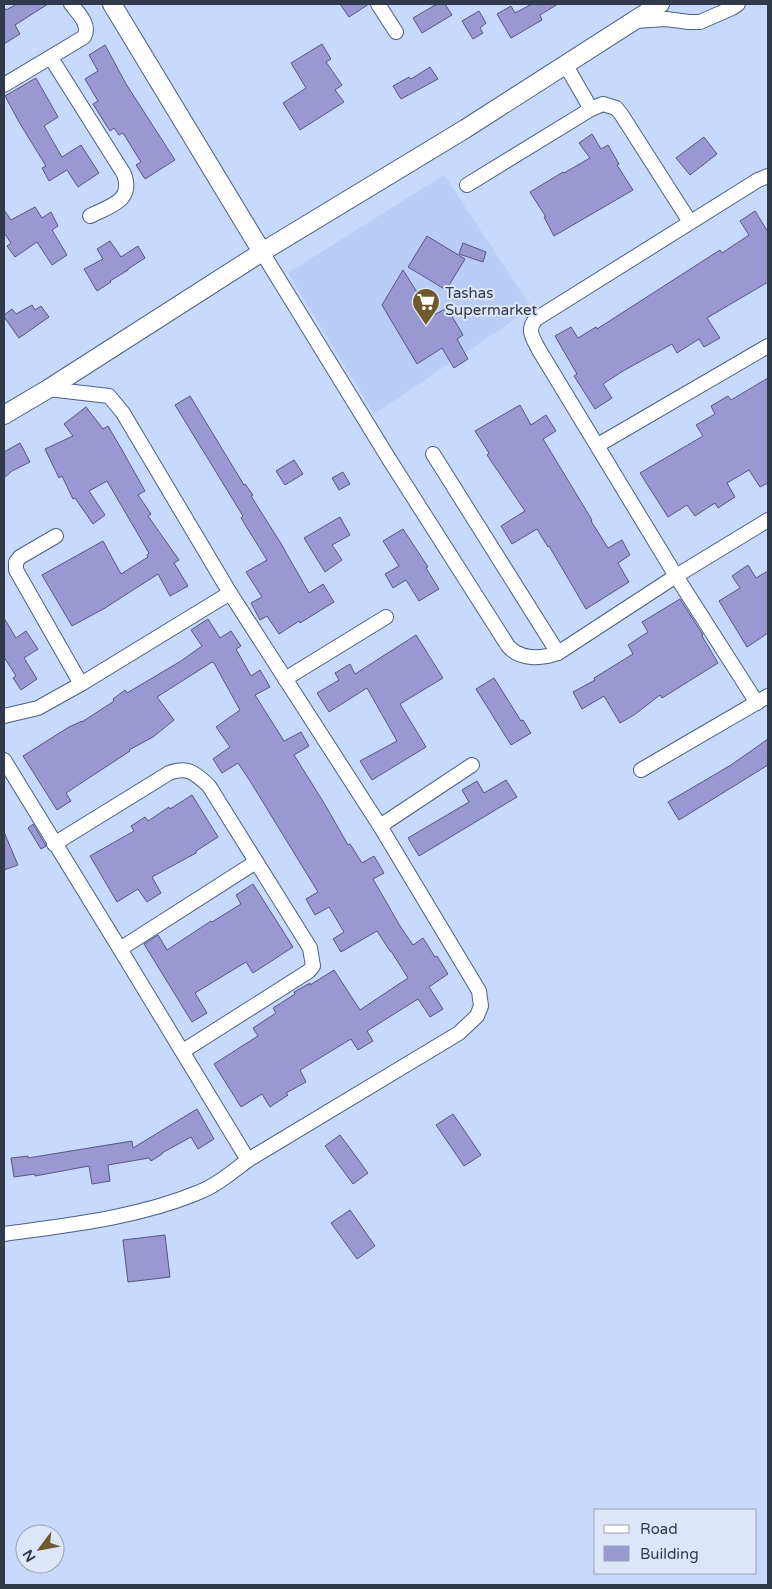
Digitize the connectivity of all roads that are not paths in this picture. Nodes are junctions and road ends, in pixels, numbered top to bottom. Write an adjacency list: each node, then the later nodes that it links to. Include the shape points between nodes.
1 (71, 4): 8 (street, via 85,24 86,33)
2 (112, 4): 16 (street)
3 (378, 4): 7 (street)
4 (660, 4): 6 (street)
5 (738, 4): 6 (street, via 700,22 666,18)
6 (635, 21): 9 (street)
7 (396, 32)
8 (51, 58): 10 (street); 14 (street, via 127,181 121,199)
9 (565, 64): 11 (street); 16 (street, via 465,129)
10 (4, 85)
11 (591, 108): 13 (street); 15 (street, via 603,104 616,108)
12 (768, 176): 15 (street)
13 (467, 185)
14 (90, 216)
15 (690, 222): 20 (street, via 536,319 530,327 539,350)
16 (262, 252): 18 (street); 27 (street, via 508,646 525,657)
17 (768, 346): 20 (street)
18 (48, 389): 19 (street); 25 (street, via 99,394 109,396 115,402)
19 (4, 415)
20 (598, 445): 24 (street)
21 (433, 454): 27 (street)
22 (768, 520): 24 (street)
23 (56, 536): 29 (street, via 20,557 16,570)
24 (676, 576): 27 (street); 30 (street)
25 (230, 593): 28 (street); 29 (street)
26 (386, 617): 28 (street)
27 (558, 653)
28 (285, 679): 35 (street)
29 (81, 684): 31 (street, via 38,708)
30 (762, 699): 34 (street)
31 (4, 716)
32 (4, 760): 36 (street)
33 (472, 765): 35 (street)
34 (642, 770)
35 (380, 826): 40 (street, via 479,990 481,1006 477,1016 459,1033)
36 (54, 844): 37 (street, via 169,773 188,770 209,786); 38 (street)
37 (256, 862): 38 (street); 39 (street, via 310,948 313,966 310,971)
38 (120, 949): 39 (street)
39 (183, 1051): 40 (street)
40 (248, 1160): 41 (street, via 199,1193 170,1202 119,1216)
41 (4, 1234)

